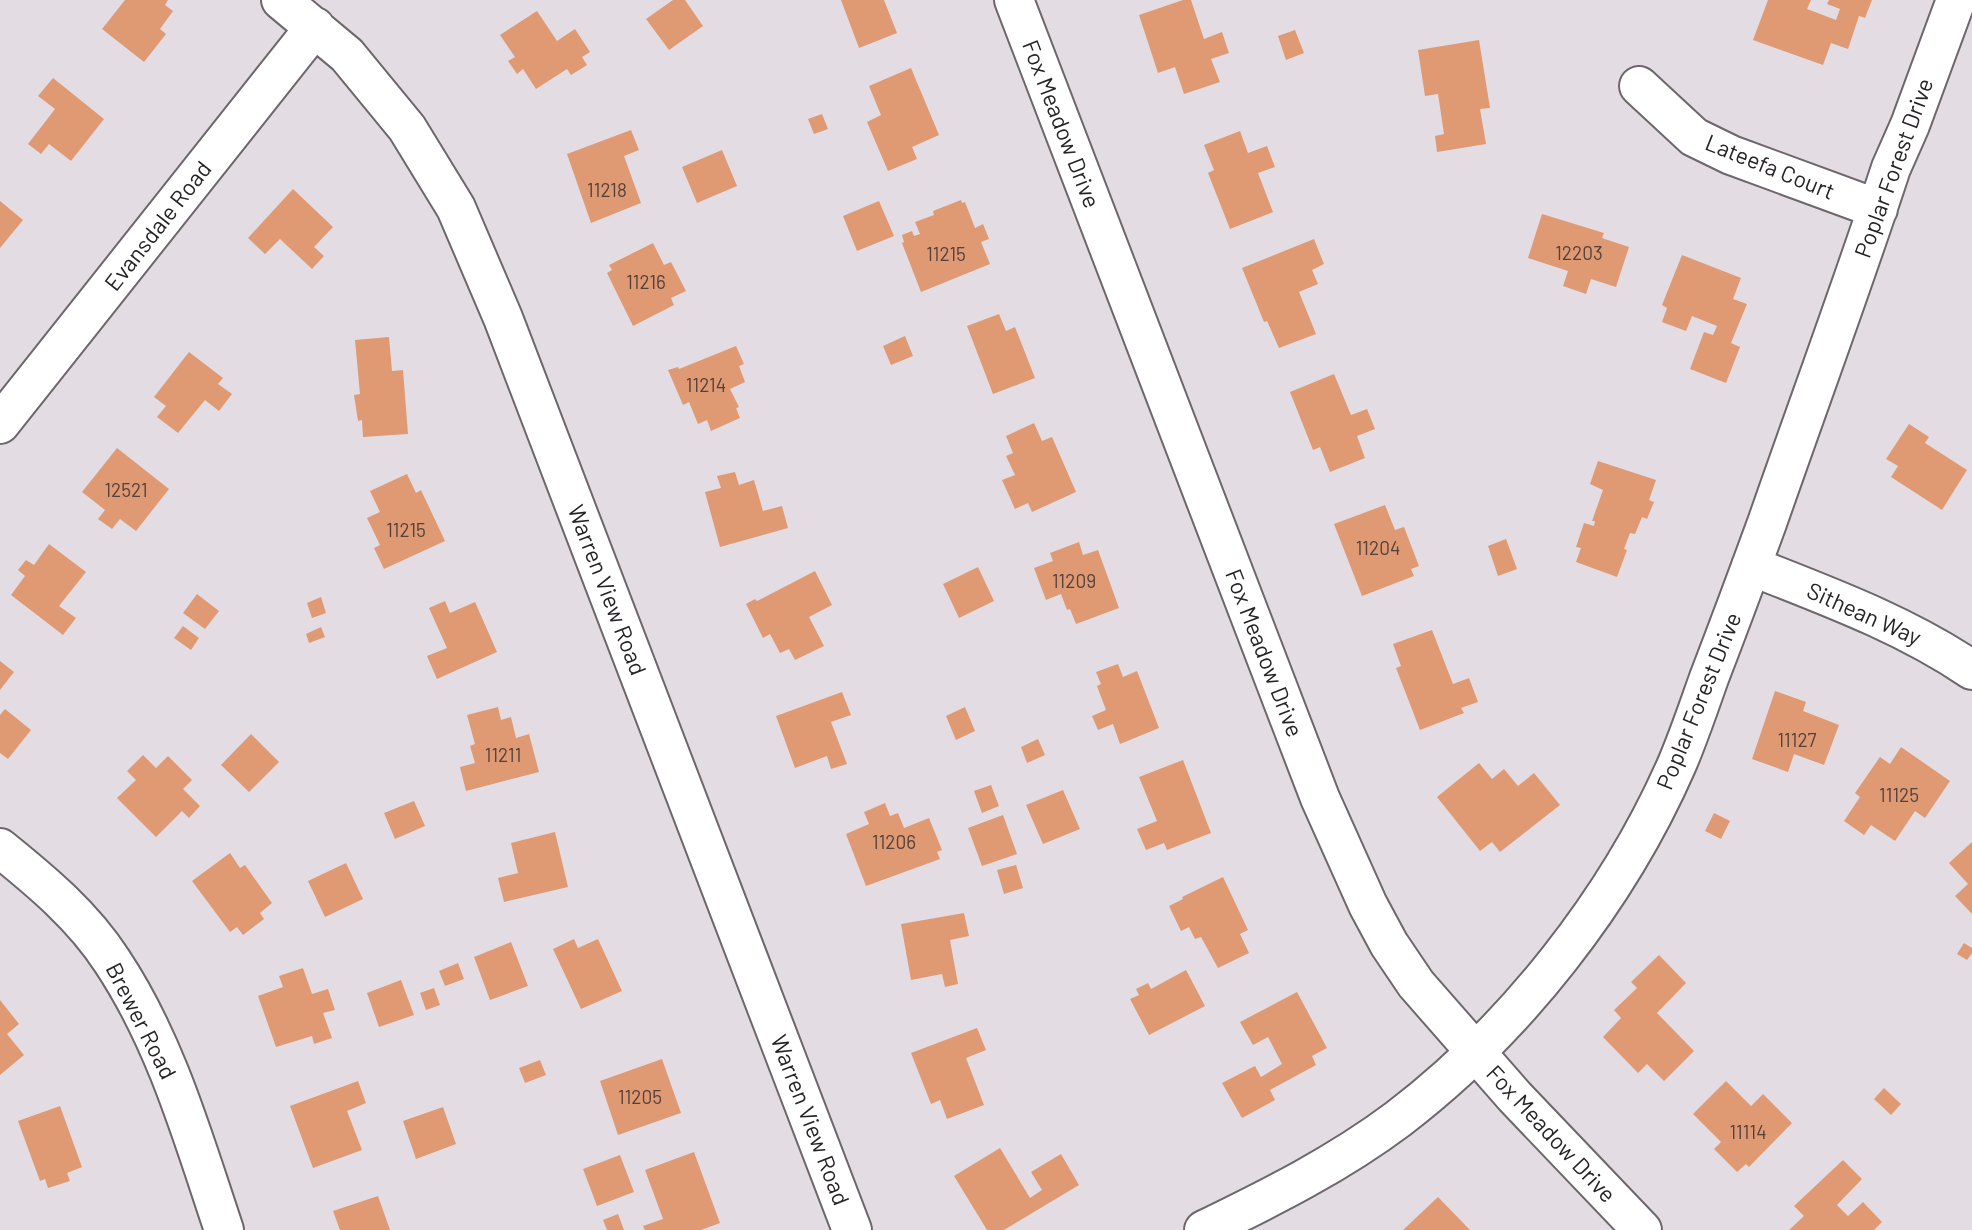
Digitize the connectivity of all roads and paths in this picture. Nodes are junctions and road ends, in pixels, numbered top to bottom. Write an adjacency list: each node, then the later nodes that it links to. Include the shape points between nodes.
1 (281, 0): 4 (street, Warren View Road)
2 (1014, 0): 11 (street, Fox Meadow Drive, via 1339,844 1389,944 1416,984)
3 (1956, 0): 6 (street, Poplar Forest Drive)
4 (316, 27): 7 (street, Evansdale Road); 13 (street, Warren View Road, via 347,55 407,128 456,208 477,253)
5 (1639, 86): 6 (street, Lateefa Court, via 1694,137)
6 (1878, 209): 8 (street, Poplar Forest Drive)
7 (0, 424)
8 (1751, 565): 9 (street, Sithean Way, via 1864,611); 11 (street, Poplar Forest Drive, via 1677,764 1643,832 1554,966)
9 (1972, 670)
10 (0, 848): 12 (street, Brewer Road, via 40,880 112,959 156,1042)
11 (1474, 1051): 14 (street, Poplar Forest Drive, via 1417,1104 1330,1165); 15 (street, Fox Meadow Drive)
12 (224, 1230)
13 (852, 1230)
14 (1204, 1230)
15 (1642, 1230)

